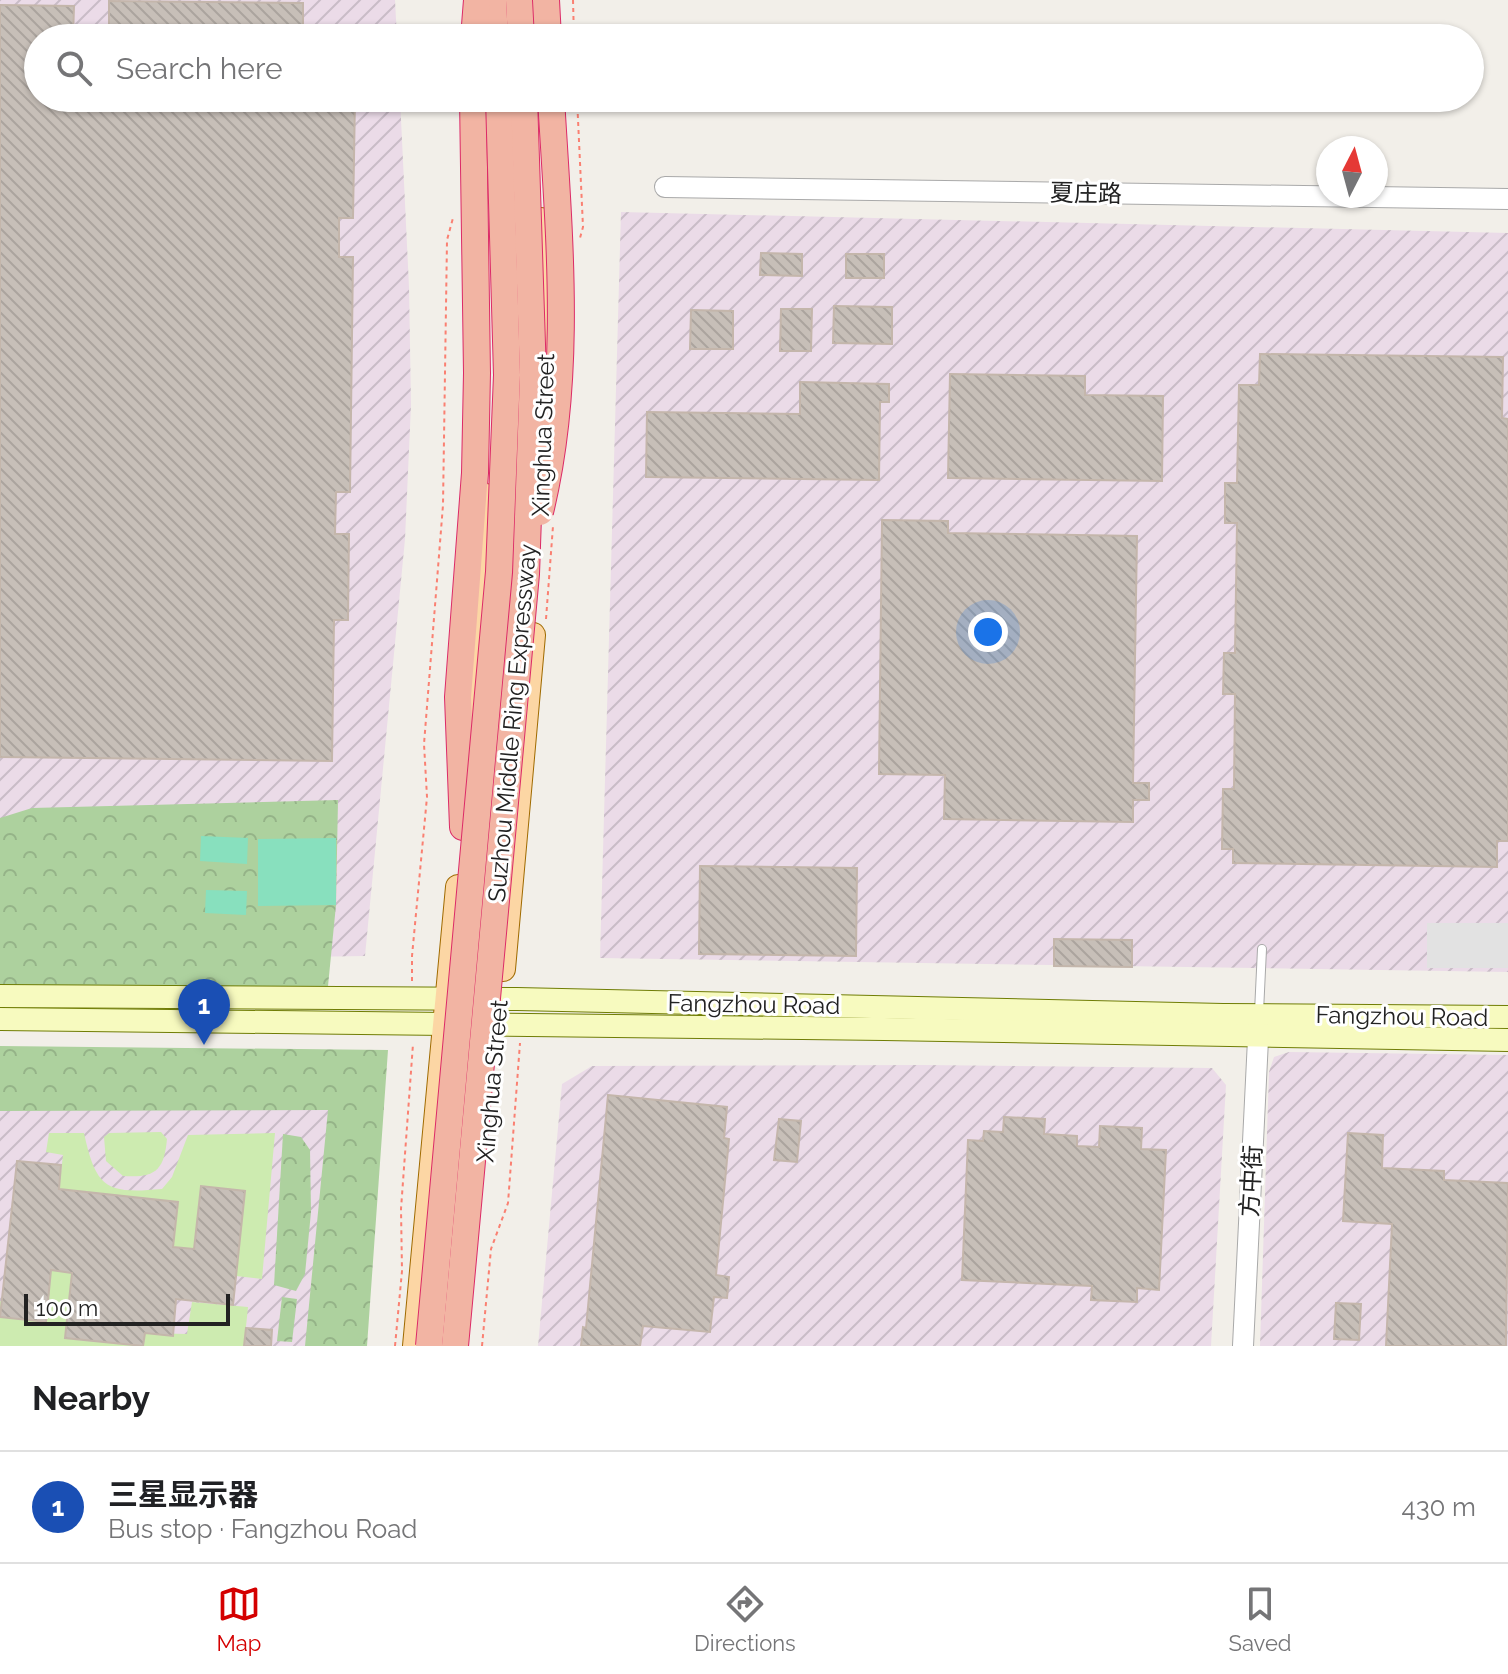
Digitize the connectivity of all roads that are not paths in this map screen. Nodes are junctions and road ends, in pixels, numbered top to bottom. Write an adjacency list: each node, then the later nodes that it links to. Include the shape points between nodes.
1 (478, 0): 6 (highway)
2 (493, 0): 7 (highway)
3 (519, 0): 8 (highway)
4 (531, 0): 9 (main road)
5 (546, 0): 10 (highway)
6 (477, 24)
7 (494, 24)
8 (520, 24)
9 (532, 24)
10 (547, 24)
11 (473, 112): 20 (highway, via 477,373 458,697)
12 (482, 112): 20 (main road, via 490,373)
13 (499, 112): 32 (highway, Suzhou Middle Ring Expressway, bridge, via 507,375 502,515)
14 (524, 112): 19 (highway, Suzhou Middle Ring Expressway, bridge, via 533,375)
15 (536, 112): 24 (main road, Xinghua Street, via 548,376 529,684)
16 (552, 112): 19 (highway, bridge, via 560,272 558,401 552,463)
17 (665, 187): 18 (street, 夏庄路)
18 (1508, 199)
19 (526, 574): 33 (highway, Suzhou Middle Ring Expressway, bridge)
20 (463, 827): 23 (main road)
21 (1262, 949): 29 (lane)
22 (0, 996): 23 (main road, Fangzhou Road)
23 (447, 998): 24 (main road, Fangzhou Road); 27 (main road)
24 (500, 999): 28 (main road, Xinghua Street); 29 (main road, Fangzhou Road)
25 (1508, 1017): 29 (main road, Fangzhou Road)
26 (0, 1019): 27 (main road, Fangzhou Road)
27 (444, 1025): 28 (main road, Fangzhou Road); 31 (main road)
28 (497, 1025): 29 (main road, Fangzhou Road); 34 (main road, Xinghua Street)
29 (1258, 1026): 30 (main road, Fangzhou Road); 35 (street, 方中街)
30 (1508, 1040)
31 (415, 1346)
32 (429, 1346)
33 (455, 1346)
34 (468, 1346)
35 (1243, 1346)

